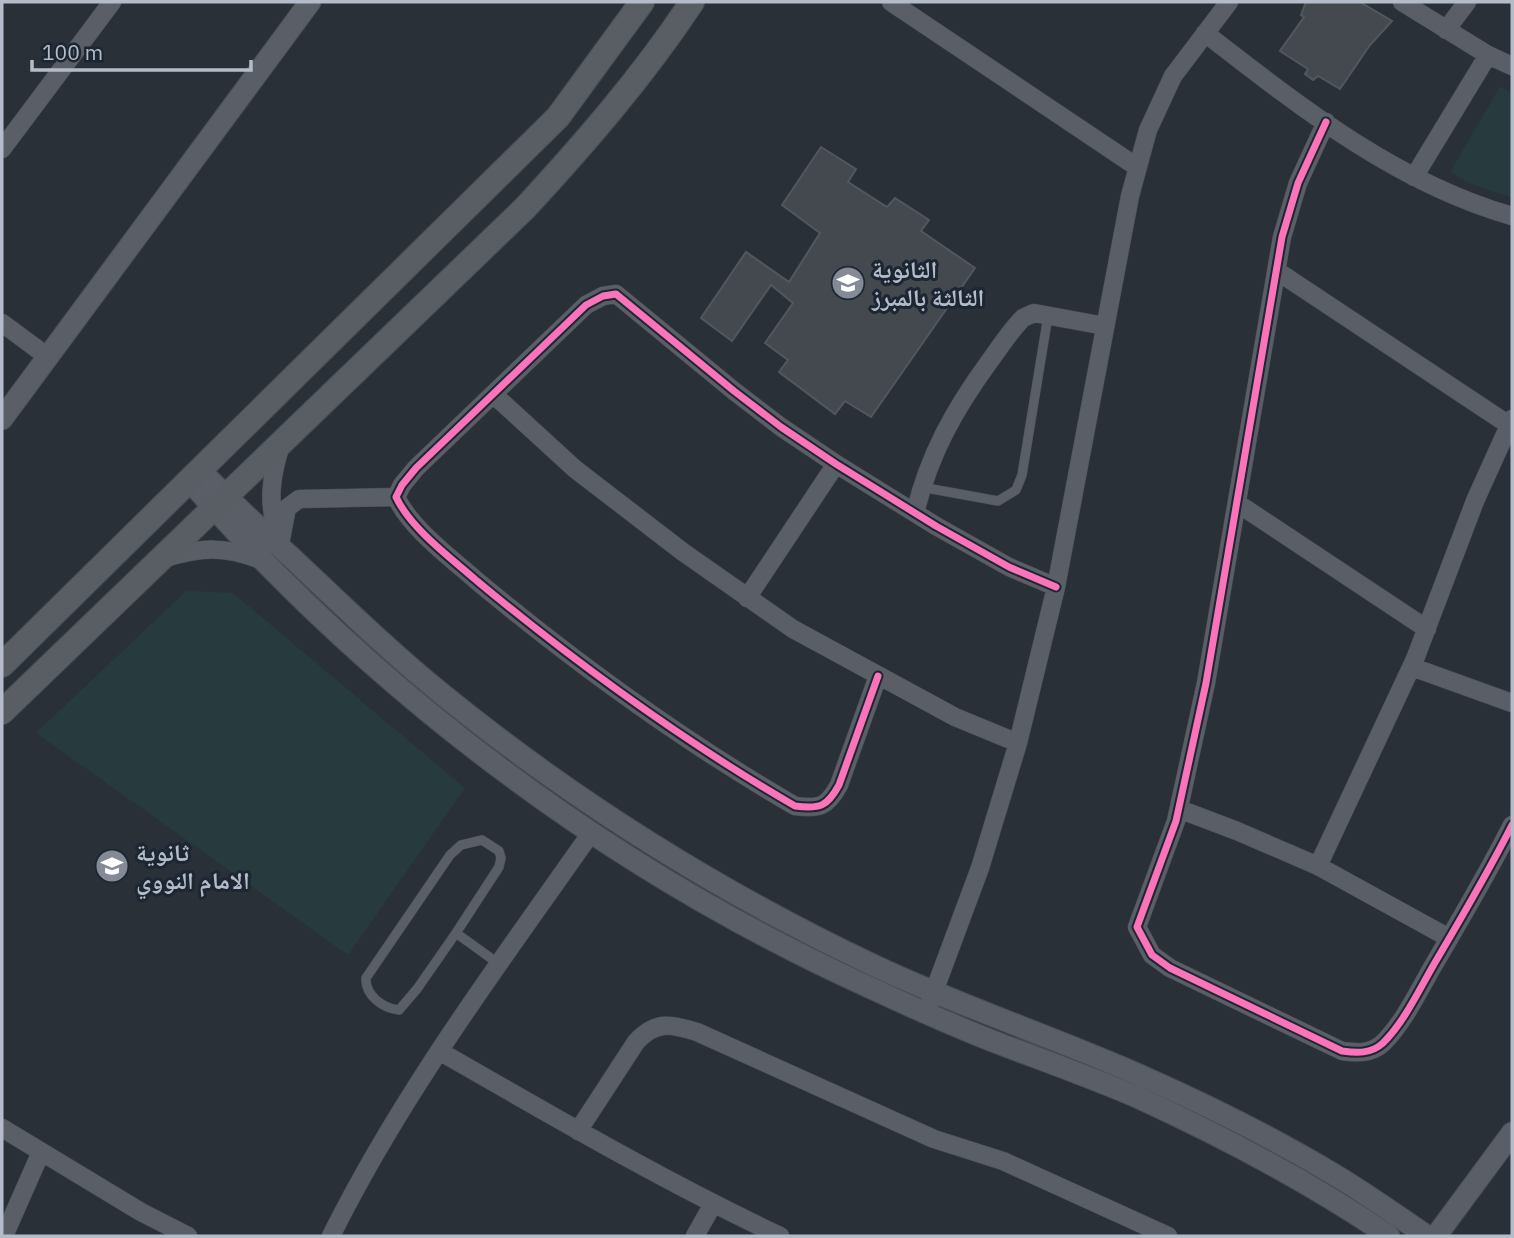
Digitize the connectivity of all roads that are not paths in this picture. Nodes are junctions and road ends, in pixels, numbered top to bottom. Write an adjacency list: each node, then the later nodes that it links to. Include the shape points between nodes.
1 (111, 2): 14 (street)
2 (310, 2): 22 (street)
3 (642, 2): 29 (main road, via 558,117)
4 (692, 2): 26 (main road, via 590,138 525,208)
5 (891, 2): 15 (street)
6 (1229, 2): 10 (street)
7 (1402, 2): 9 (street)
8 (1467, 2): 9 (street)
9 (1446, 30): 11 (street)
10 (1205, 33): 13 (street); 15 (street, via 1161,98)
11 (1488, 55): 12 (street); 16 (street)
12 (1512, 66)
13 (1326, 122): 16 (street); 18 (street, via 1298,183)
14 (2, 149)
15 (1137, 167): 21 (street)
16 (1414, 177): 17 (street)
17 (1512, 216)
18 (1277, 271): 25 (street); 34 (street)
19 (1048, 316): 21 (street); 30 (street, via 1034,313 1015,326 953,414); 30 (lane, via 1016,490 998,501)
20 (2, 324): 22 (street)
21 (1105, 326): 39 (street)
22 (48, 357): 24 (street)
23 (493, 394): 27 (street, via 586,305 616,294 780,427); 31 (street, via 416,468); 40 (street, via 575,468)
24 (2, 419)
25 (1511, 422): 41 (street, via 1475,501)
26 (282, 441): 28 (street); 33 (main road)
27 (836, 464): 35 (street); 40 (street)
28 (274, 465): 32 (street, via 284,487); 36 (street, via 272,511)
29 (195, 475): 33 (street); 42 (main road)
30 (922, 487): 35 (street)
31 (396, 497): 32 (street); 44 (street, via 412,522 523,619 683,738 795,806 823,806 832,799)
32 (299, 499): 36 (street, via 287,508)
33 (219, 501): 36 (street); 37 (main road); 38 (street)
34 (1237, 503): 41 (street); 48 (street)
35 (915, 513): 39 (street, via 1009,567)
36 (285, 548): 56 (street, via 345,610 439,691 605,815 807,933)
37 (158, 559): 38 (street, via 216,548); 46 (main road)
38 (261, 560): 50 (street, via 426,709)
39 (1056, 587): 47 (street)
40 (747, 598): 44 (street)
41 (1427, 629): 43 (street)
42 (2, 665)
43 (1412, 667): 45 (street); 52 (street)
44 (878, 676): 47 (street, via 955,717)
45 (1512, 704)
46 (2, 712)
47 (1018, 743): 56 (street, via 980,868)
48 (1179, 809): 52 (street); 54 (street, via 1137,927 1152,955 1342,1051 1357,1053 1382,1043 1404,1016)
49 (1512, 825): 51 (street)
50 (591, 833): 55 (street); 57 (street, via 733,920)
51 (1507, 848): 54 (street)
52 (1318, 866): 54 (street)
53 (456, 933): 53 (lane, via 398,1010 370,995 366,978 450,855 461,845 482,840 499,851 499,867); 55 (lane)
54 (1449, 938)
55 (499, 964): 58 (street)
56 (934, 992): 57 (street); 72 (street, via 1208,1107 1338,1177)
57 (926, 1013): 71 (street, via 1079,1073 1197,1126 1327,1195)
58 (439, 1051): 60 (street); 67 (street, via 355,1186)
59 (2, 1128): 62 (street)
60 (578, 1131): 63 (street); 70 (street, via 636,1042 646,1031 673,1024 934,1139 1003,1161)
61 (1512, 1133): 73 (street)
62 (41, 1152): 64 (street); 65 (street)
63 (713, 1204): 68 (street); 69 (street)
64 (161, 1230): 66 (street)
65 (4, 1236)
66 (188, 1236)
67 (331, 1236)
68 (695, 1236)
69 (780, 1236)
70 (1168, 1236)
71 (1389, 1236)
72 (1427, 1236)
73 (1436, 1236)

